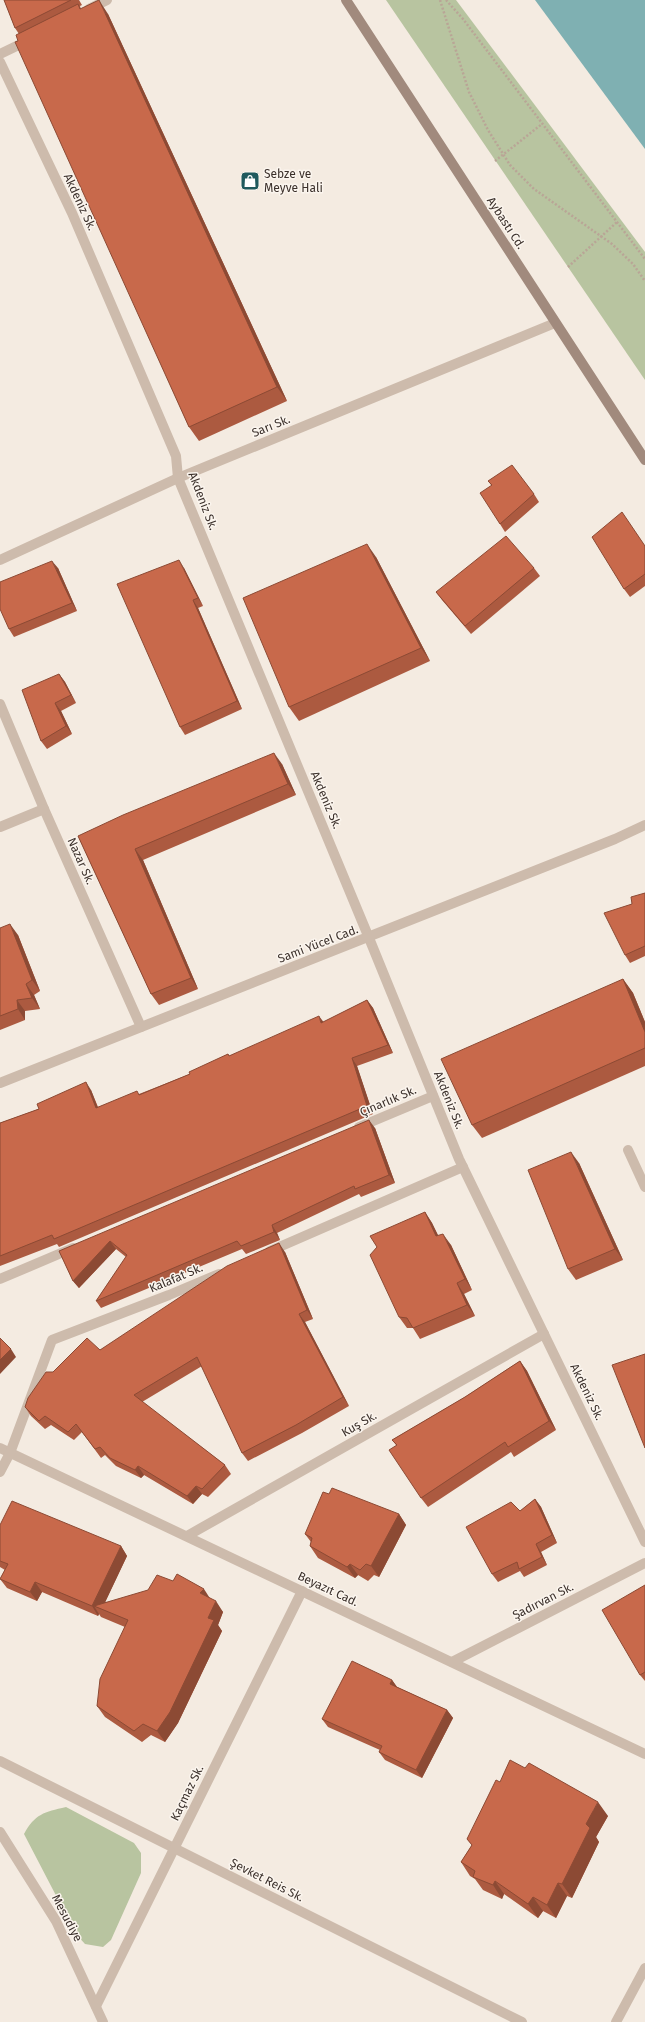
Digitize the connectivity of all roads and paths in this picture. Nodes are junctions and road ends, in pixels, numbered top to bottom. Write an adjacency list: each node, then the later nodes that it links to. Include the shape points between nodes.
1 (107, 0): 5 (street)
2 (346, 0): 17 (main road, Aybastı Cd.)
3 (440, 0): 10 (path, via 469,92)
4 (446, 0): 9 (path)
5 (78, 14)
6 (36, 36): 7 (street)
7 (0, 54)
8 (0, 62): 19 (street, Akdeniz Sk., via 72,213 173,448)
9 (542, 124): 10 (path); 12 (path)
10 (504, 155): 11 (path); 13 (path, via 510,165 534,189)
11 (495, 161)
12 (617, 222): 13 (path); 14 (path)
13 (602, 236): 15 (path); 16 (path, via 633,264)
14 (645, 259)
15 (568, 267)
16 (645, 281)
17 (555, 323): 18 (main road, Aybastı Cd.); 19 (street, Sarı Sk.)
18 (645, 460)
19 (178, 478): 20 (street, Sarı Sk.); 25 (street, Akdeniz Sk.)
20 (0, 560)
21 (0, 704): 22 (street, Nazar Sk.)
22 (44, 809): 24 (street); 26 (street, Nazar Sk.)
23 (645, 825): 25 (street, Sami Yücel Cad.)
24 (0, 827)
25 (369, 938): 26 (street, Sami Yücel Cad.); 28 (street, Akdeniz Sk.)
26 (141, 1027): 27 (street, Sami Yücel Cad.)
27 (0, 1083)
28 (433, 1096): 29 (street, Çınarlık Sk.); 31 (street, Akdeniz Sk.)
29 (353, 1130)
30 (628, 1150): 32 (street)
31 (462, 1167): 34 (street); 37 (street, Akdeniz Sk.)
32 (645, 1187)
33 (84, 1244): 36 (street)
34 (262, 1255)
35 (226, 1270): 39 (street, Kalafat Sk., via 169,1296 52,1340)
36 (0, 1279)
37 (544, 1334): 41 (street, Kuş Sk.); 42 (street, Akdeniz Sk.)
38 (0, 1448): 39 (street, Beyazıt Cad.)
39 (10, 1453): 40 (street, Kalafat Sk.); 41 (street, Beyazıt Cad.)
40 (0, 1472)
41 (187, 1536): 44 (street, Beyazıt Cad.)
42 (645, 1542)
43 (645, 1562): 45 (street, Şadırvan Sk.)
44 (302, 1591): 45 (street, Beyazıt Cad.); 49 (street, Kaçmaz Sk.)
45 (452, 1662): 46 (street, Beyazıt Cad.)
46 (645, 1754)
47 (0, 1761): 49 (street, Şevket Reis Sk.)
48 (0, 1832): 51 (street, Mesudiye, via 56,1921)
49 (174, 1848): 51 (street, Kaçmaz Sk.); 53 (street, Şevket Reis Sk.)
50 (645, 1968): 54 (street)
51 (96, 2006): 52 (street, Mesudiye)
52 (103, 2022)
53 (522, 2022)
54 (616, 2022)

